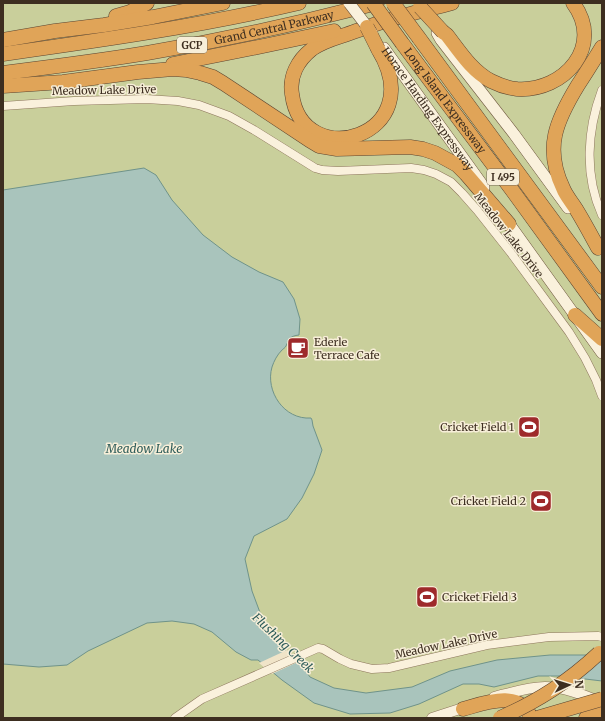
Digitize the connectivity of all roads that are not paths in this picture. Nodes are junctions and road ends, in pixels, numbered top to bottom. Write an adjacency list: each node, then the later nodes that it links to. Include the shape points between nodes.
1 (147, 3): 13 (highway, via 122,15)
2 (223, 3): 13 (highway, via 153,17)
3 (299, 3): 18 (highway, Grand Central Parkway / GCP, via 174,29)
4 (349, 3): 12 (main road, bridge)
5 (373, 3): 31 (highway, Long Island Expressway / I 495, bridge)
6 (377, 3): 20 (highway, Grand Central Parkway / GCP, via 193,45)
7 (393, 3): 24 (highway, Long Island Expressway / I 495, bridge)
8 (452, 3): 11 (highway)
9 (573, 3): 14 (highway, via 584,30 581,52 564,75 548,84 532,88 516,89 500,85 485,77 470,64 447,35)
10 (419, 5): 14 (highway, bridge)
11 (384, 21): 17 (highway, via 325,41 311,50 297,65 292,78 292,97 306,125 322,135 339,138 363,134 379,121 389,104 391,84); 19 (highway)
12 (367, 27): 17 (highway, bridge)
13 (55, 31): 15 (highway)
14 (440, 33): 27 (main road, via 441,40)
15 (3, 40)
16 (602, 47): 27 (highway, via 564,109 554,139 556,169 563,190)
17 (381, 48): 26 (main road, Horace Harding Expressway, via 483,184)
18 (3, 54)
19 (138, 72): 21 (highway); 26 (highway, via 180,70 207,74 319,146 345,150 410,147 436,153 457,165)
20 (3, 73)
21 (3, 86)
22 (602, 90): 25 (street, via 593,120 590,143 592,186)
23 (3, 106): 34 (street, Meadow Lake Drive, via 138,99 178,101 199,105 229,116 322,170 411,168 436,174 451,182 462,193 511,253 585,358)
24 (524, 181): 28 (highway, via 564,222); 29 (highway, Long Island Expressway / I 495)
25 (602, 215)
26 (509, 224): 30 (main road, Horace Harding Expressway)
27 (600, 250)
28 (602, 273)
29 (602, 287)
30 (575, 314): 32 (highway); 33 (main road, Horace Harding Expressway)
31 (602, 314)
32 (602, 339)
33 (602, 353)
34 (602, 396)
35 (602, 637): 41 (street, Meadow Lake Drive, via 550,637 487,645 389,668 372,669 352,664 318,648 202,698)
36 (602, 650): 43 (highway, bridge, via 552,691)
37 (602, 699): 45 (highway, bridge)
38 (602, 702): 39 (street, via 573,692 544,687 510,693)
39 (463, 708): 42 (street); 44 (highway, via 507,700 523,706)
40 (602, 713): 46 (highway)
41 (174, 718)
42 (432, 718)
43 (500, 718)
44 (531, 718)
45 (537, 718)
46 (586, 718)

